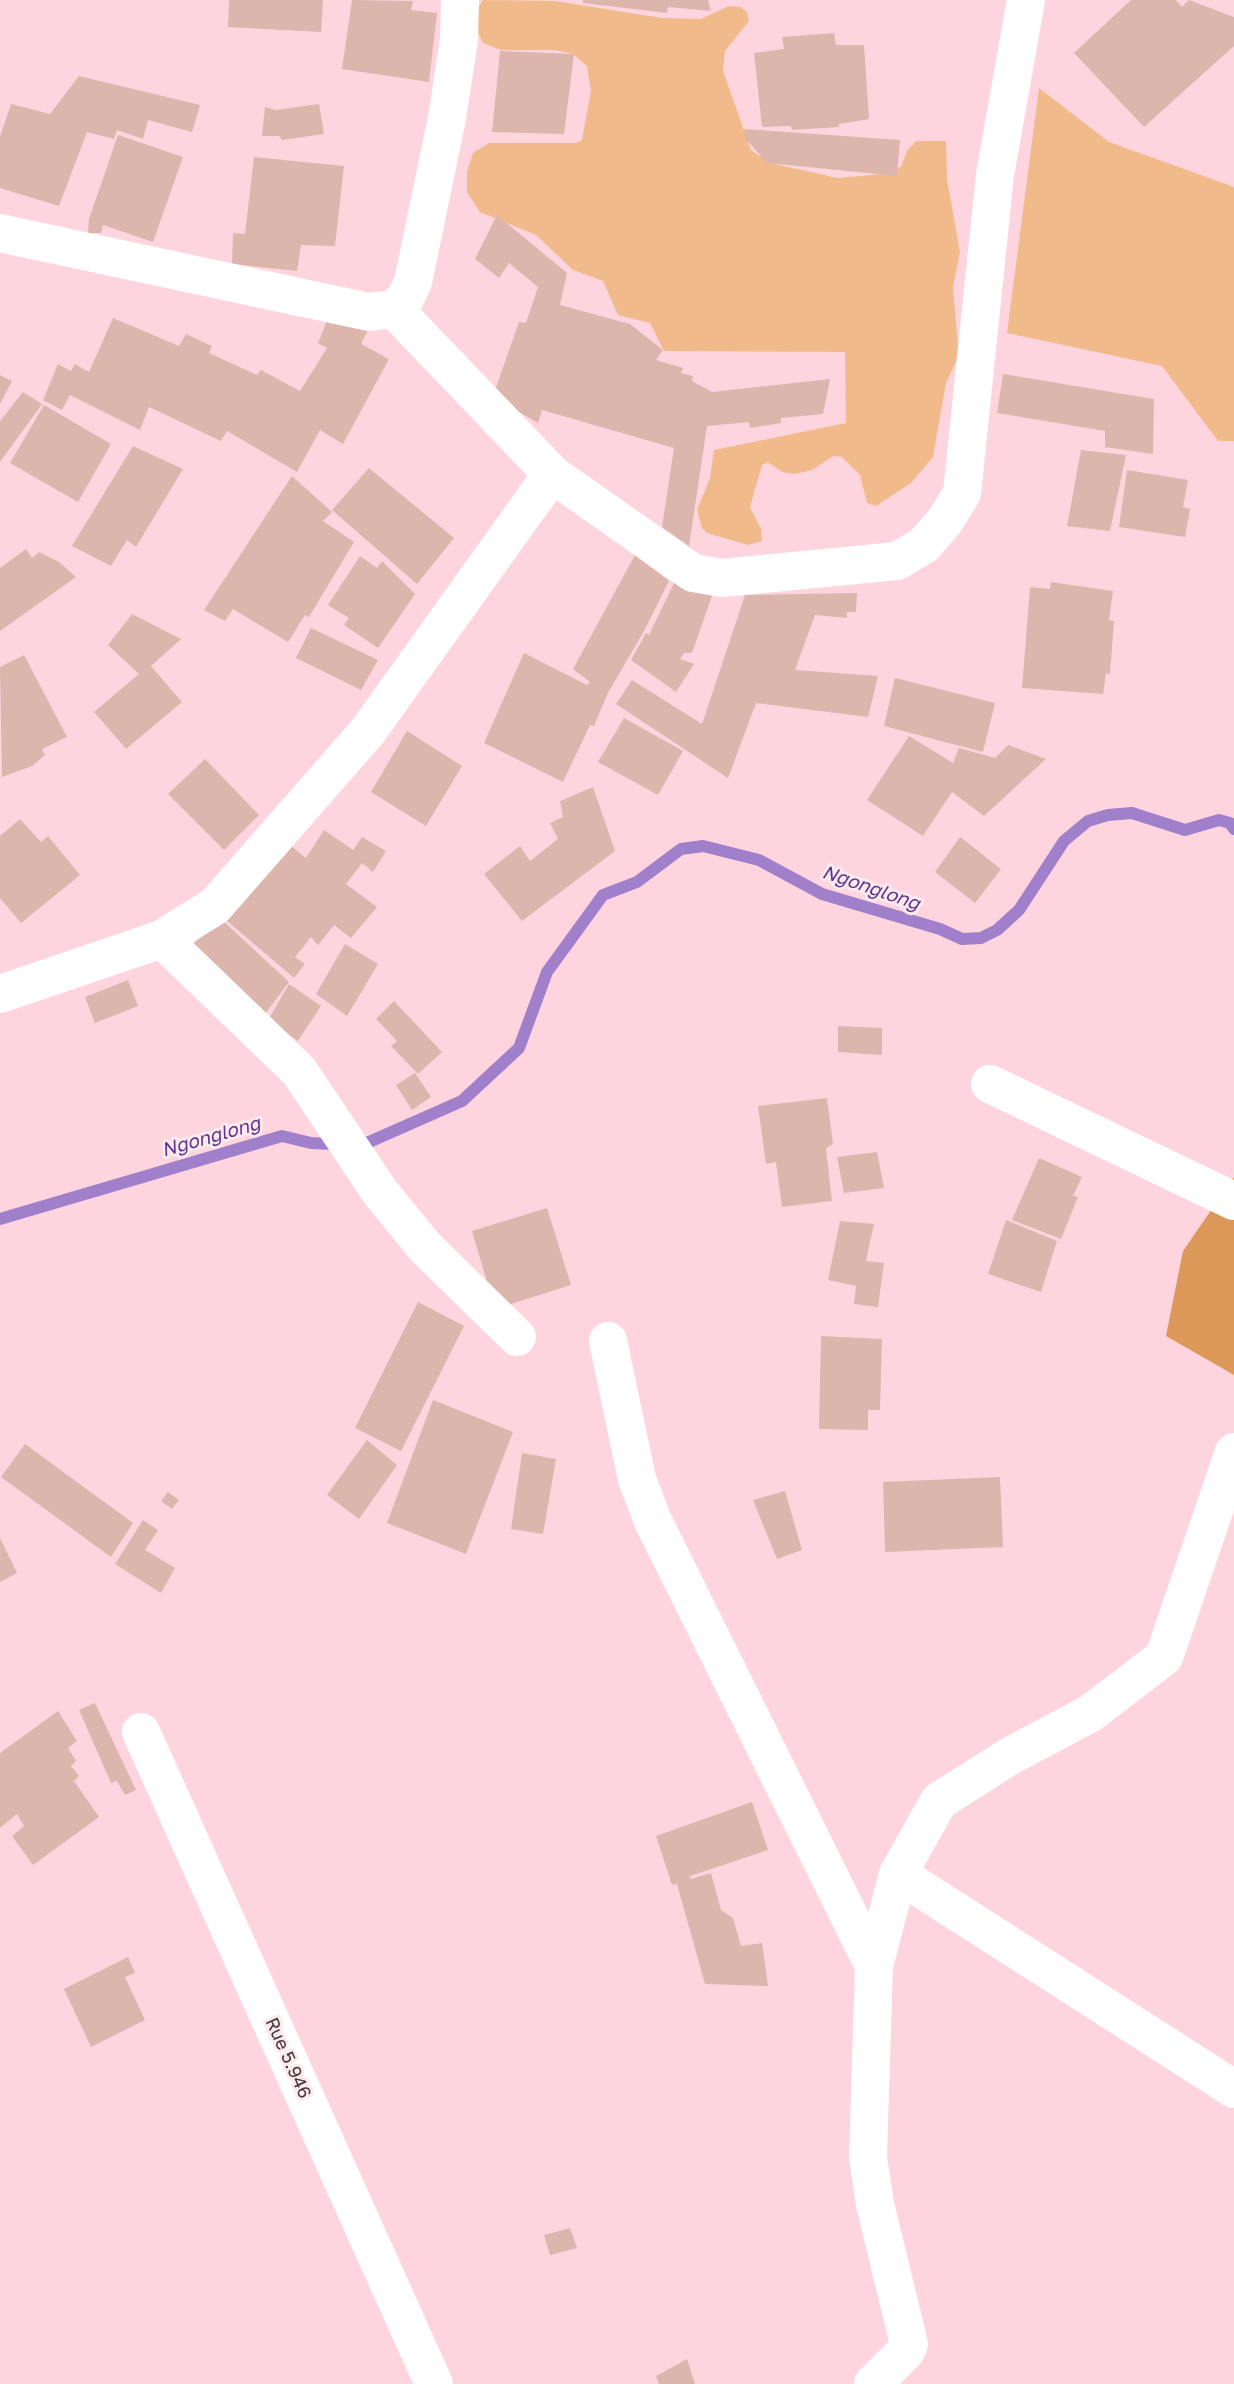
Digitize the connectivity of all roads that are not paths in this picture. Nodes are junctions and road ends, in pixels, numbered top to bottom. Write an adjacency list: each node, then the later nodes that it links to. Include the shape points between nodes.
1 (460, 0): 4 (street, via 447,118 413,282)
2 (1026, 0): 5 (street, via 995,175 962,493 924,545 897,561 722,578 693,573)
3 (0, 233): 4 (street, via 369,312)
4 (394, 309): 5 (street)
5 (552, 474): 6 (street, via 368,731 215,906)
6 (162, 939): 7 (street); 10 (street, via 299,1071 380,1192 425,1247)
7 (0, 994)
8 (990, 1084): 9 (street)
9 (1234, 1201)
10 (517, 1337)
11 (608, 1341): 15 (street, via 637,1479 653,1521)
12 (1234, 1452): 14 (street, via 1164,1657 1091,1713 939,1801)
13 (141, 1732): 17 (street, Rue 5.946)
14 (898, 1874): 15 (street); 16 (street)
15 (874, 1966): 18 (street, via 868,2157 909,2344)
16 (1234, 2089)
17 (434, 2384)
18 (873, 2384)

